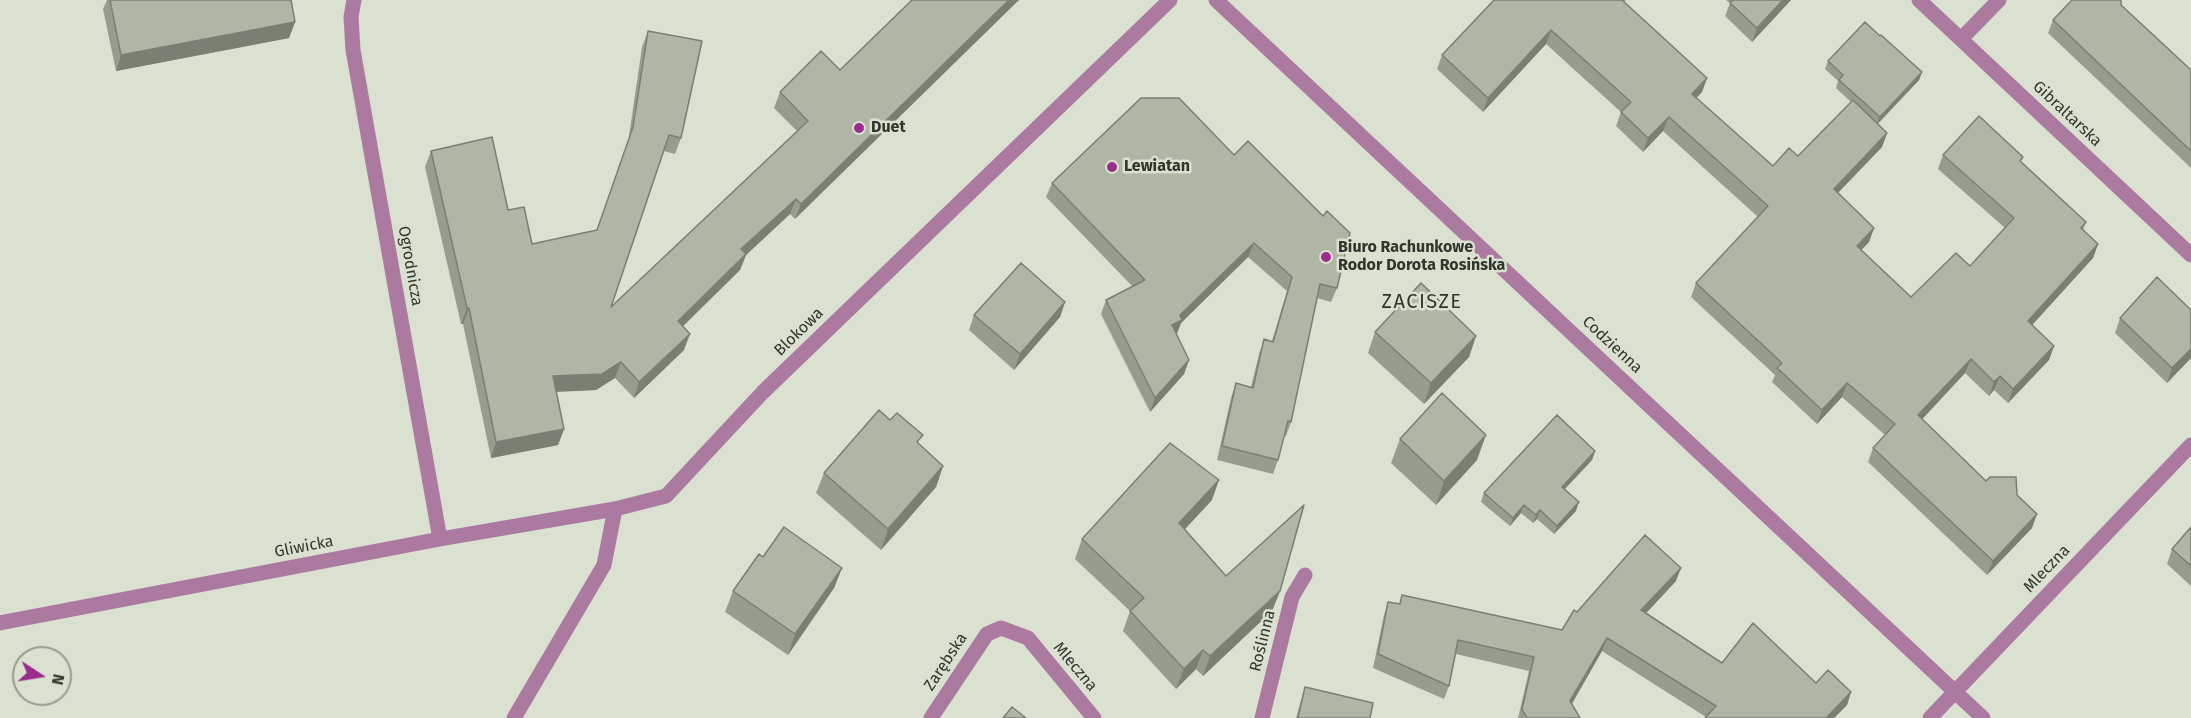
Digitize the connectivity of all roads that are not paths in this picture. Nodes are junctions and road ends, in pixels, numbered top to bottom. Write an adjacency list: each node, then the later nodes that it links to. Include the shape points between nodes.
1 (354, 0): 10 (street, Ogrodnicza, via 353,50)
2 (1170, 0): 9 (street, Blokowa, via 763,392 666,496)
3 (1216, 0): 14 (street, Codzienna)
4 (1919, 0): 6 (street, Gibraltarska)
5 (1999, 0): 6 (street)
6 (1961, 39): 7 (street, Gibraltarska)
7 (2191, 255)
8 (2191, 445): 14 (street, Mleczna)
9 (615, 509): 10 (street, Gliwicka); 15 (street, via 604,565)
10 (440, 539): 12 (street, Gliwicka)
11 (1305, 574): 18 (street, Roślinna, via 1292,597)
12 (0, 623)
13 (1028, 639): 16 (street, Zarębska, via 1001,628 987,634); 17 (street, Mleczna)
14 (1955, 692): 19 (street, Mleczna); 20 (street, Codzienna)
15 (514, 718)
16 (931, 718)
17 (1095, 718)
18 (1262, 718)
19 (1930, 718)
20 (1983, 718)

